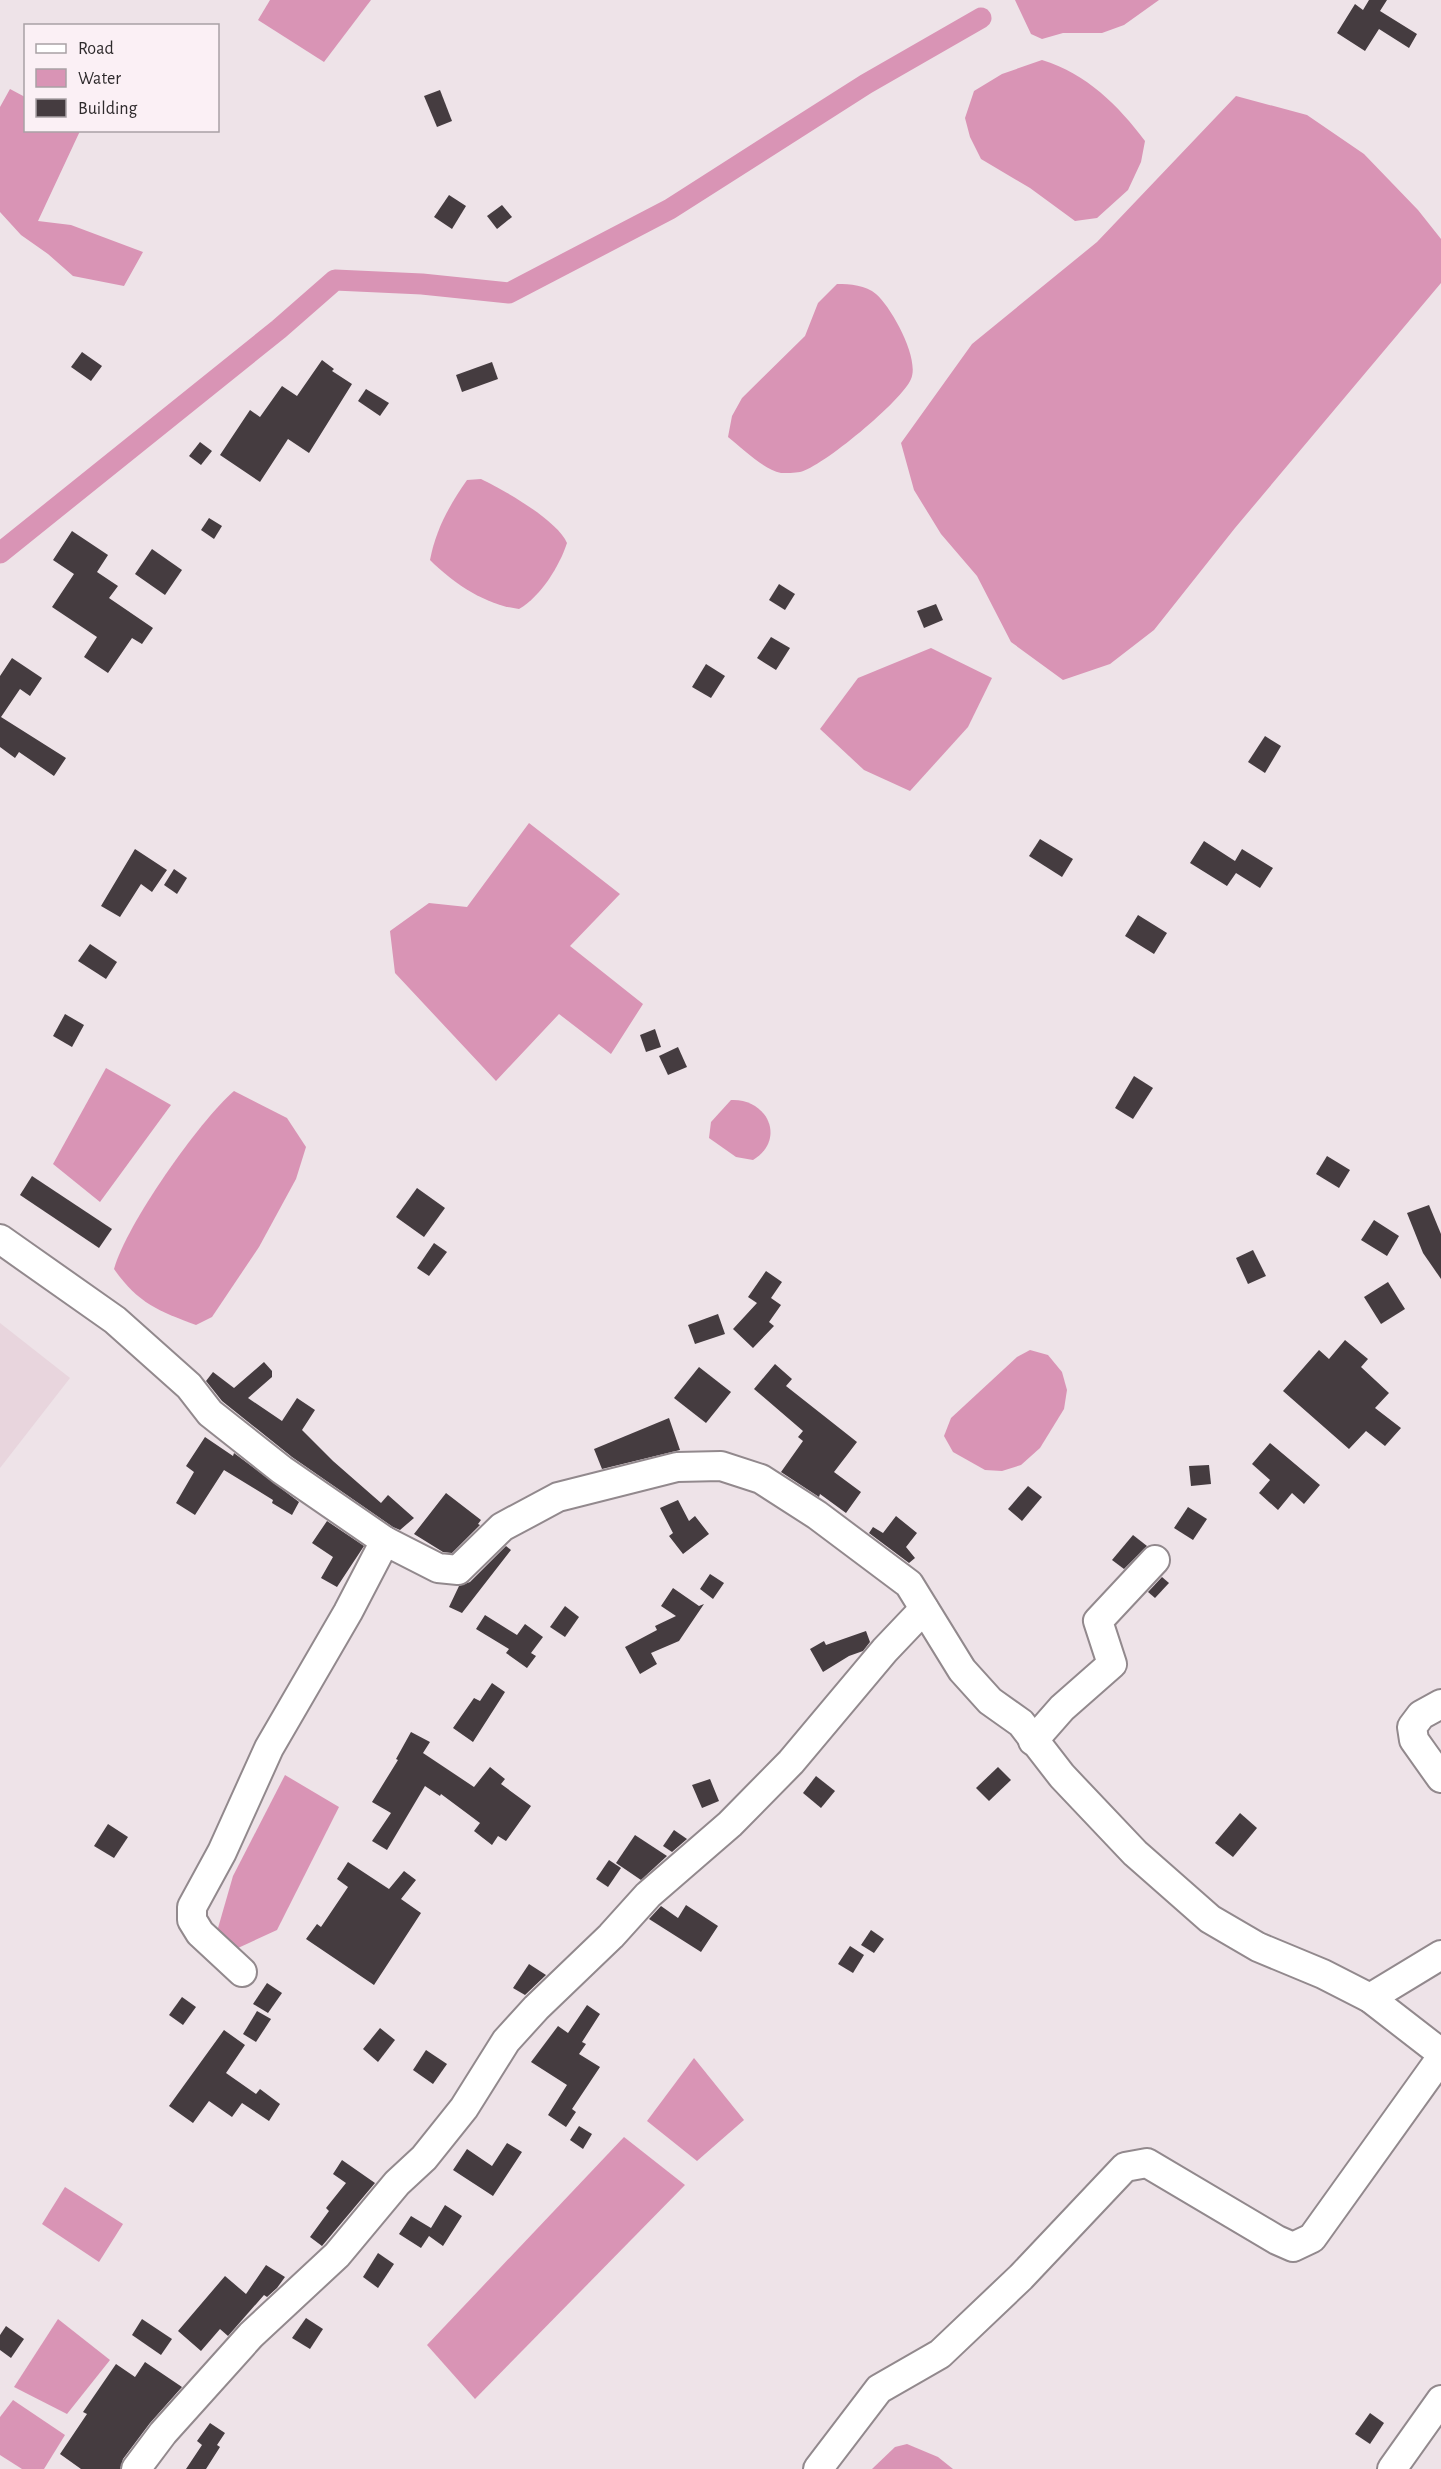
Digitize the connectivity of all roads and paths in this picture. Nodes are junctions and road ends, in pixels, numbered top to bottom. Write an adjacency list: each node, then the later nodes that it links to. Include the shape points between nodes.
1 (0, 1239): 2 (street, via 115,1320 189,1386 210,1413 236,1435)
2 (385, 1541): 4 (street, via 438,1568 458,1570 502,1527 558,1497 677,1467 721,1466 761,1479 817,1515 909,1584); 9 (street, via 269,1748 222,1852 192,1907 192,1920 200,1933)
3 (1155, 1560): 6 (street, via 1098,1621 1112,1664)
4 (924, 1609): 6 (street, via 962,1670 990,1701 1020,1723); 14 (street, via 791,1762 730,1824 648,1895 612,1936 536,2008 506,2041 464,2108 424,2158 397,2183 338,2255 235,2352)
5 (1441, 1704): 7 (street, via 1421,1715 1412,1727 1414,1740)
6 (1032, 1741): 10 (street, via 1135,1853 1210,1919 1258,1947)
7 (1441, 1778)
8 (1441, 1955): 10 (street)
9 (242, 1972)
10 (1370, 1998): 11 (street)
11 (1441, 2053)
12 (1441, 2058): 15 (street, via 1312,2238 1293,2247 1147,2163 1125,2167 1021,2277 940,2354 879,2389)
13 (1441, 2400): 16 (street)
14 (136, 2469)
15 (818, 2469)
16 (1392, 2469)

